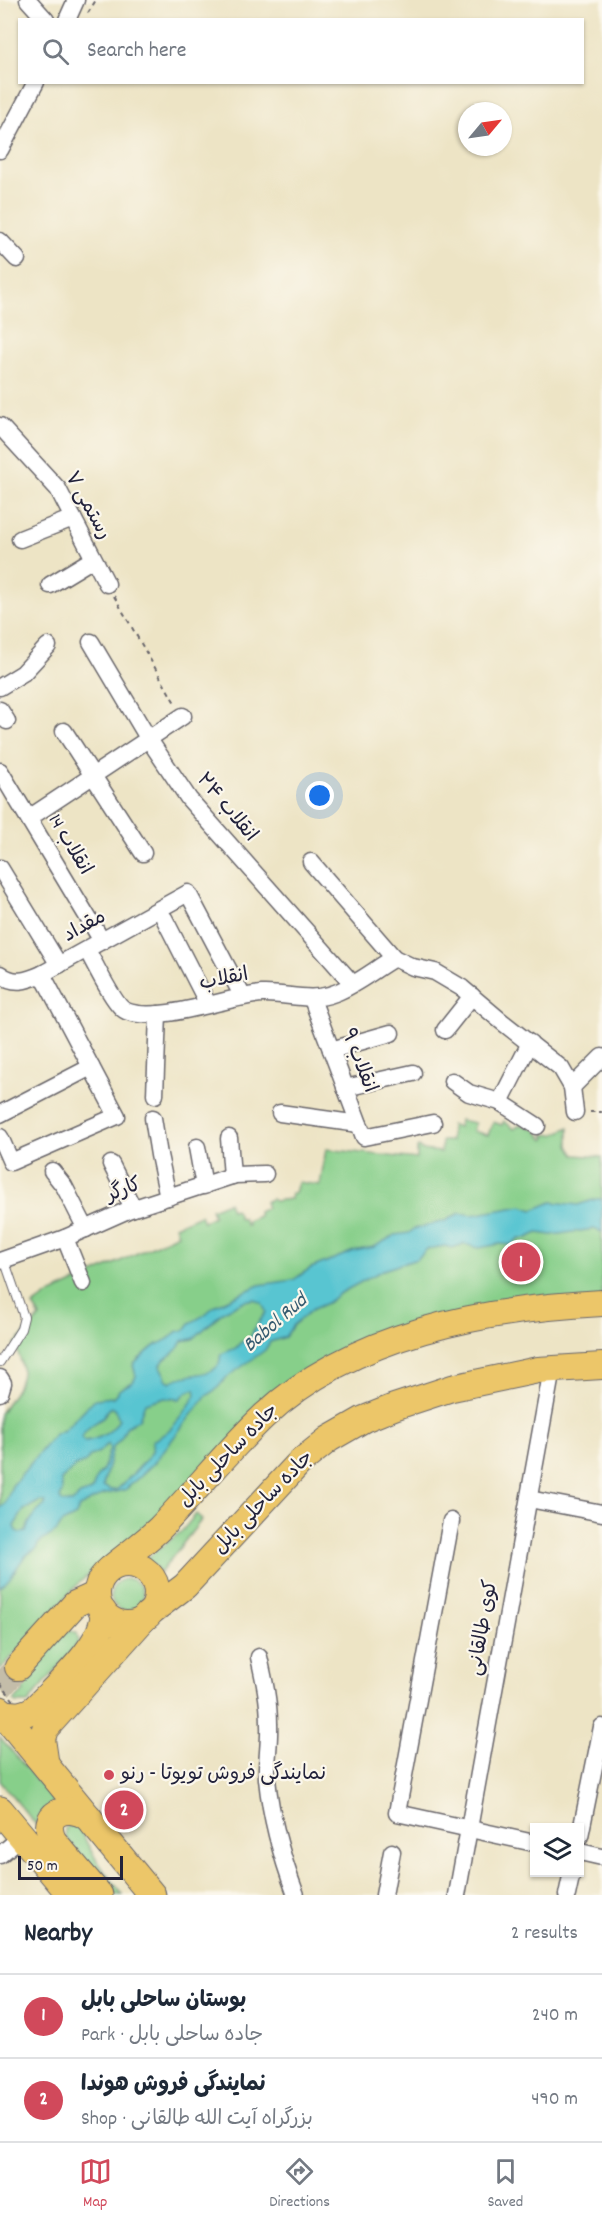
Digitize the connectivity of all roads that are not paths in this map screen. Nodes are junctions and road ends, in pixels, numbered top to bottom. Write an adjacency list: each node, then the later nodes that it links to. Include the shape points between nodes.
1 (28, 0): 3 (street)
2 (76, 0): 4 (street)
3 (44, 18)
4 (68, 18)
5 (35, 84): 6 (street)
6 (0, 150)
7 (0, 241): 8 (street)
8 (17, 259)
9 (0, 426): 10 (street, رستمی ۷, via 58,489)
10 (73, 518): 11 (street); 12 (street, رستمی ۷)
11 (20, 539)
12 (93, 559): 13 (street, رستمی ۷); 14 (street)
13 (107, 584)
14 (50, 585)
15 (91, 642): 20 (street, انقلاب ۲۴)
16 (48, 646): 17 (street, via 23,674)
17 (0, 687)
18 (183, 716): 20 (street)
19 (64, 731): 22 (street)
20 (148, 738): 22 (street); 34 (street, انقلاب ۲۴, via 189,799)
21 (0, 771): 23 (street, انقلاب 14)
22 (93, 775): 23 (street); 24 (street)
23 (29, 818): 28 (street, انقلاب 14)
24 (143, 853)
25 (311, 862): 30 (street)
26 (0, 868): 31 (street)
27 (164, 918): 38 (street)
28 (102, 941): 29 (street, مقداد); 36 (street, مقداد, via 188,893)
29 (87, 950): 31 (street, مقداد); 39 (street, انقلاب, via 124,1011)
30 (394, 958): 34 (street, انقلاب); 35 (street, via 435,972)
31 (59, 965): 33 (street, مقداد)
32 (0, 974): 33 (street, مقداد, via 10,981 25,981)
33 (42, 974): 45 (street)
34 (352, 983): 37 (street, انقلاب)
35 (472, 996): 40 (street); 42 (street)
36 (243, 997): 37 (street, انقلاب, via 264,994); 38 (street, انقلاب)
37 (312, 999): 43 (street, انقلاب ۹)
38 (208, 1004): 39 (street, انقلاب)
39 (158, 1014): 50 (street)
40 (445, 1029)
41 (391, 1033): 43 (street)
42 (530, 1043): 48 (street, via 561,1068); 51 (street)
43 (331, 1050): 49 (street, انقلاب ۹)
44 (602, 1057): 48 (street)
45 (91, 1067): 54 (street); 59 (street, via 117,1116 11,1162)
46 (413, 1073): 49 (street)
47 (452, 1081): 51 (street, via 469,1093)
48 (572, 1087): 52 (street)
49 (345, 1088): 58 (street, انقلاب ۹)
50 (155, 1095)
51 (500, 1102): 57 (street)
52 (575, 1112)
53 (280, 1113): 58 (street)
54 (0, 1114)
55 (153, 1118): 67 (street)
56 (433, 1123): 58 (street)
57 (537, 1126)
58 (361, 1130)
59 (0, 1137)
60 (229, 1138): 65 (street)
61 (197, 1148): 66 (street)
62 (111, 1164): 68 (street)
63 (52, 1171): 69 (street)
64 (265, 1174): 65 (street, کارگر)
65 (232, 1176): 66 (street, کارگر)
66 (204, 1186): 67 (street, کارگر)
67 (168, 1197): 68 (street, کارگر)
68 (133, 1208): 69 (street, کارگر)
69 (86, 1229): 70 (street, کارگر)
70 (65, 1238): 71 (street, کارگر); 72 (street)
71 (1, 1256): 74 (lane, via 24,1317)
72 (83, 1283)
73 (602, 1303): 80 (main road, جاده ساحلی بابل, via 550,1306 466,1320 403,1338 336,1365 265,1415 159,1528)
74 (0, 1362)
75 (602, 1366): 76 (main road, جاده ساحلی بایل)
76 (552, 1369): 77 (street, کوی طالقانی); 82 (main road, جاده ساحلی بایل, via 426,1396 364,1419 329,1439 299,1463 190,1581)
77 (529, 1499): 78 (street); 93 (street, کوی طالقانی)
78 (602, 1513)
79 (451, 1521): 93 (street, via 397,1813)
80 (110, 1569): 81 (main road, via 101,1579); 82 (main road, via 130,1564 148,1573 156,1592)
81 (100, 1602): 82 (main road, via 113,1620 126,1623); 83 (main road, via 75,1604); 84 (main road, via 104,1619 95,1643)
82 (148, 1614): 89 (main road, via 45,1729 42,1745)
83 (54, 1626): 84 (main road, via 65,1620 83,1624 90,1641); 86 (main road)
84 (85, 1653): 87 (main road, via 31,1712 17,1715)
85 (259, 1657): 104 (street, via 270,1726 267,1777)
86 (9, 1675)
87 (5, 1708): 89 (highway)
88 (602, 1728): 92 (street)
89 (46, 1766): 91 (highway)
90 (0, 1810): 94 (highway)
91 (88, 1817): 102 (highway, via 76,1810 60,1811 52,1821 50,1833); 103 (highway)
92 (582, 1823)
93 (469, 1829): 95 (street); 106 (street, کوی طالقانی)
94 (22, 1836): 98 (street); 101 (highway)
95 (530, 1842)
96 (392, 1852): 105 (street)
97 (584, 1853): 99 (street)
98 (0, 1855)
99 (602, 1857)
100 (571, 1877): 107 (street)
101 (71, 1895)
102 (99, 1895)
103 (152, 1895)
104 (296, 1895)
105 (384, 1895)
106 (457, 1895)
107 (567, 1895)

